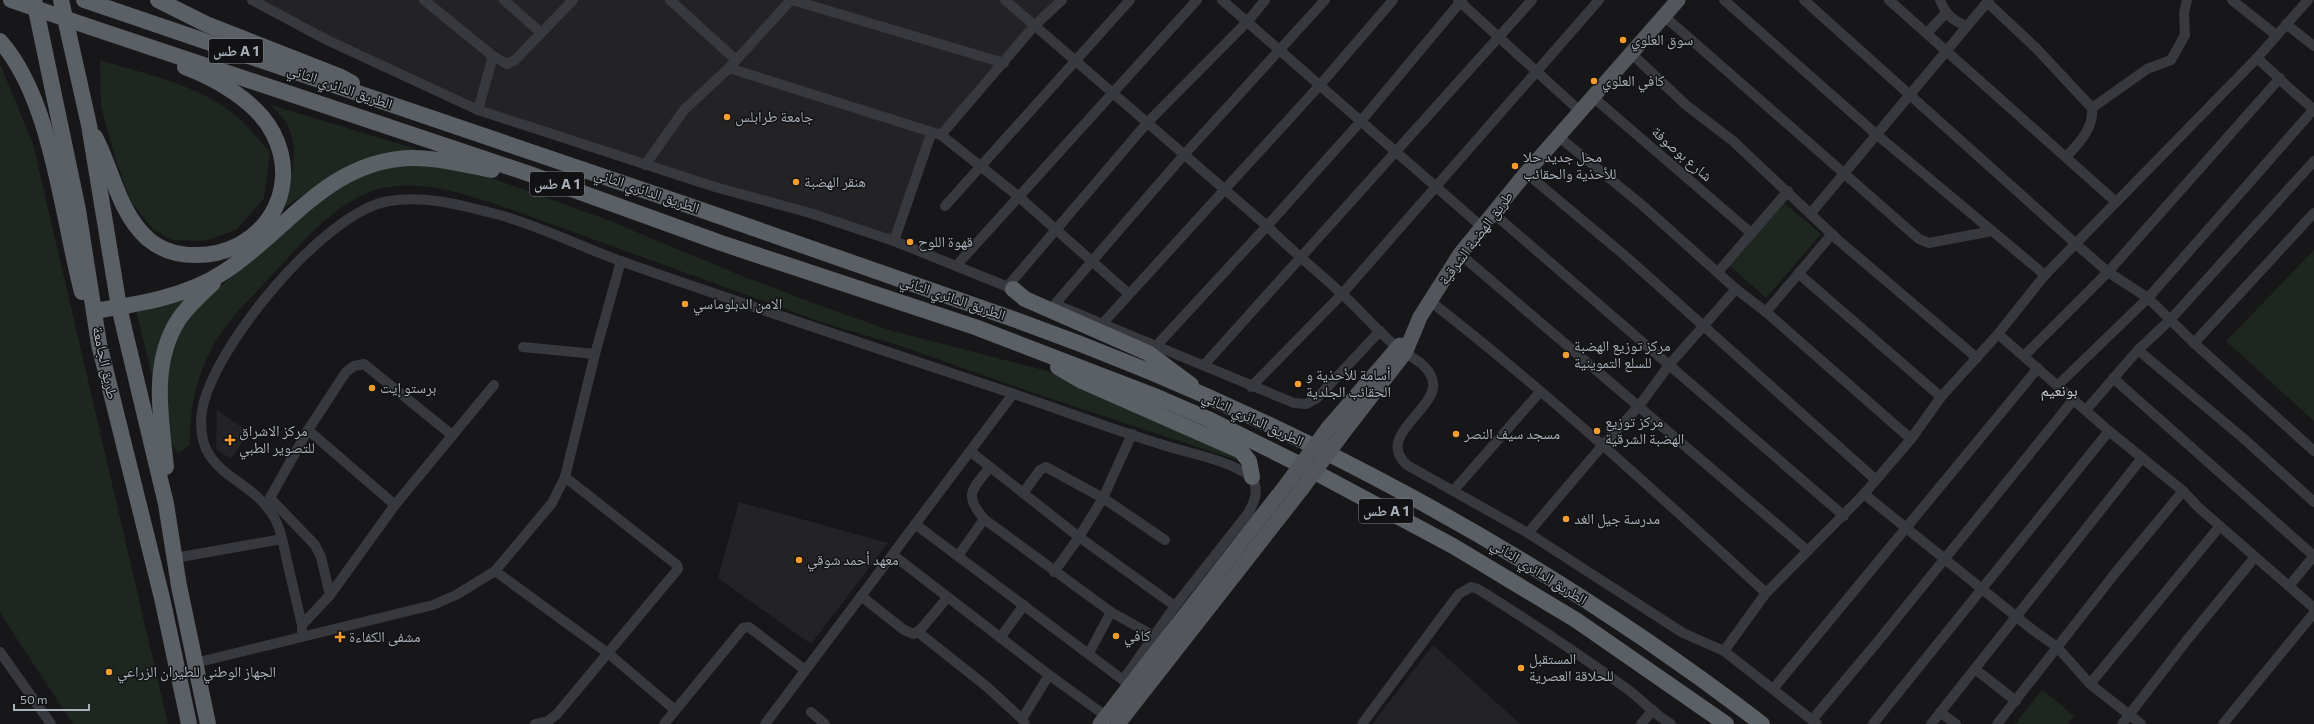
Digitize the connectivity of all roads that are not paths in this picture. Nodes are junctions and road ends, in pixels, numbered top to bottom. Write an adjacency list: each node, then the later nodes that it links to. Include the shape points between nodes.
1 (11, 0): 40 (highway, الطريق الدائري الثاني / طس A 1, bridge)
2 (34, 0): 115 (highway, طريق الجامعة, via 78,210)
3 (61, 0): 67 (highway, طريق الجامعة)
4 (84, 0): 60 (highway, الطريق الدائري الثاني / طس A 1)
5 (158, 0): 60 (highway, via 206,24 341,77)
6 (252, 0): 63 (street, via 327,40)
7 (424, 0): 48 (street)
8 (504, 0): 38 (street)
9 (573, 0): 38 (street)
10 (670, 0): 50 (street)
11 (791, 0): 50 (street); 52 (street)
12 (1005, 0): 36 (street)
13 (1062, 0): 36 (street)
14 (1130, 0): 51 (street)
15 (1197, 0): 57 (street)
16 (1222, 0): 34 (street)
17 (1264, 0): 34 (street)
18 (1325, 0): 45 (street)
19 (1393, 0): 56 (street)
20 (1532, 0): 42 (street)
21 (1599, 0): 54 (street)
22 (1678, 0): 33 (main road, طريق الهضبة الشرقية)
23 (1724, 0): 68 (street)
24 (1804, 0): 58 (street)
25 (1889, 0): 39 (street)
26 (1940, 0): 32 (street)
27 (2187, 0): 61 (street, via 2184,13 2186,35 2171,60 2147,69)
28 (2232, 0): 41 (street)
29 (2308, 0): 35 (street)
30 (1460, 1): 42 (street); 65 (street)
31 (1988, 1): 37 (street); 61 (street)
32 (1946, 13): 37 (street); 39 (street)
33 (1664, 16): 47 (main road, طريق الهضبة الشرقية); 78 (street)
34 (1248, 21): 45 (street); 66 (street)
35 (2286, 24): 41 (street); 44 (street)
36 (1035, 25): 51 (street); 52 (street)
37 (1967, 26): 46 (street)
38 (540, 32): 48 (street, via 510,63 504,63)
39 (1927, 33): 46 (street)
40 (112, 35): 67 (highway, via 144,51 198,72 224,87 258,114 272,132 282,160 283,175 276,206 256,235 242,245 223,253 188,255 158,246 129,216 104,154); 79 (highway, الطريق الدائري الثاني / طس A 1, via 217,68)
41 (2276, 35): 49 (street)
42 (1500, 38): 54 (street); 71 (street)
43 (0, 41): 123 (highway, via 26,81 39,115 54,166 74,261)
44 (2314, 46)
45 (1280, 49): 56 (street); 72 (street)
46 (1946, 51): 58 (street); 73 (street)
47 (1631, 53): 59 (main road, طريق الهضبة الشرقية); 82 (street, via 1682,101)
48 (493, 56): 63 (street)
49 (2257, 58): 55 (street); 84 (street)
50 (736, 60): 53 (street)
51 (1076, 61): 57 (street); 76 (street)
52 (1004, 63): 69 (street)
53 (729, 68): 69 (street); 75 (street, via 684,110)
54 (1538, 71): 64 (street); 80 (street)
55 (2280, 78): 62 (street); 104 (street)
56 (1320, 85): 65 (street); 81 (street)
57 (1114, 94): 66 (street); 83 (street)
58 (1908, 96): 68 (street); 96 (street)
59 (1593, 97): 64 (main road, طريق الهضبة الشرقية); 93 (street, شارع بوصوفة)
60 (388, 104): 141 (highway, الطريق الدائري الثاني / طس A 1, via 1067,338)
61 (2092, 108): 73 (street, via 2092,120 2083,138)
62 (2314, 109): 111 (street)
63 (478, 110): 75 (street)
64 (1581, 112): 70 (main road, طريق الهضبة الشرقية)
65 (1361, 121): 71 (street); 89 (street)
66 (1147, 123): 72 (street); 91 (street)
67 (89, 125): 114 (highway, طريق الجامعة)
68 (1876, 134): 78 (street); 92 (street)
69 (936, 135): 76 (street); 95 (street)
70 (1559, 137): 77 (main road, طريق الهضبة الشرقية); 103 (street)
71 (1396, 151): 80 (street); 98 (street)
72 (1183, 156): 81 (street); 100 (street)
73 (2066, 156): 84 (street)
74 (2314, 161): 117 (street)
75 (644, 165): 95 (street, via 810,213)
76 (980, 165): 83 (street); 85 (street)
77 (1526, 173): 86 (main road, طريق الهضبة الشرقية); 119 (street)
78 (1844, 173): 87 (street); 92 (street, via 1924,242 1939,242)
79 (545, 180): 102 (highway, via 410,158 363,168 344,175 323,189); 124 (highway, الطريق الدائري الثاني / طس A 1)
80 (1436, 185): 90 (street); 110 (street)
81 (1224, 190): 89 (street); 109 (street)
82 (1788, 191): 87 (street); 93 (street)
83 (1018, 196): 91 (street); 101 (street)
84 (2116, 202): 96 (street)
85 (945, 206)
86 (1493, 213): 90 (main road, طريق الهضبة الشرقية); 133 (street)
87 (1811, 213): 94 (street)
88 (2314, 213): 122 (street)
89 (1268, 226): 98 (street); 125 (street)
90 (1482, 227): 97 (main road, طريق الهضبة الشرقية)
91 (1056, 230): 100 (street); 107 (street)
92 (1992, 231): 106 (street)
93 (1751, 233): 103 (street)
94 (1832, 234): 105 (street); 131 (street)
95 (894, 241): 101 (street)
96 (2076, 244): 104 (street); 106 (street)
97 (1460, 254): 112 (main road, طريق الهضبة الشرقية); 144 (street)
98 (1299, 258): 110 (street); 132 (street)
99 (621, 261): 129 (street); 140 (street); 164 (street, via 500,216 447,202 415,198 385,202 345,219 295,266 255,310 224,354 202,410 201,431 207,455 220,468)
100 (1092, 261): 109 (street); 113 (street)
101 (956, 266): 107 (street)
102 (224, 272): 114 (highway, via 190,290); 166 (highway, via 179,319 162,363 159,383)
103 (1718, 272): 108 (street)
104 (2108, 272): 111 (street); 130 (street)
105 (1799, 274): 116 (street); 142 (street)
106 (2045, 275): 121 (street)
107 (1010, 288): 113 (street); 141 (highway, via 1025,299 1148,353)
108 (1736, 289): 116 (street); 119 (street)
109 (1129, 294): 118 (street)
110 (1342, 294): 120 (street); 138 (street)
111 (2148, 298): 117 (street); 137 (street)
112 (1430, 301): 127 (main road, طريق الهضبة الشرقية); 139 (street, via 1493,350)
113 (1055, 304): 118 (street)
114 (119, 307): 115 (highway); 166 (highway, طريق الجامعة)
115 (95, 311): 123 (highway, طريق الجامعة)
116 (1766, 312): 150 (street)
117 (2170, 320): 122 (street); 128 (street)
118 (1103, 322): 125 (street)
119 (1704, 325): 133 (street); 158 (street)
120 (1380, 331): 127 (street); 138 (street, via 1311,402 1300,405)
121 (1998, 334): 130 (street); 131 (street)
122 (2194, 343): 152 (street)
123 (99, 344): 225 (highway, طريق الجامعة, via 162,598)
124 (1021, 344): 157 (highway, via 1082,380 1241,451 1249,461); 234 (highway, الطريق الدائري الثاني / طس A 1, via 1157,396 1208,419 1311,470 1447,543 1576,620)
125 (1156, 345): 132 (street)
126 (523, 347): 129 (street)
127 (1401, 350): 159 (street, via 1427,369 1433,378 1433,387 1429,397 1398,440 1400,459); 213 (main road, bridge, via 1328,428); 213 (main road, bridge, via 1301,490)
128 (2138, 350): 135 (street); 165 (street, via 2243,438)
129 (595, 354): 156 (street)
130 (2025, 355): 134 (street)
131 (1977, 358): 142 (street)
132 (1204, 365): 138 (street)
133 (1669, 365): 144 (street); 168 (street)
134 (2038, 368): 137 (street); 172 (street)
135 (2113, 378): 145 (street); 180 (street)
136 (494, 385): 149 (street)
137 (2058, 386): 143 (street)
138 (1251, 387)
139 (1540, 392): 151 (street); 159 (street)
140 (1013, 394): 148 (street); 153 (street)
141 (1201, 394): 235 (highway, الطريق الدائري الثاني / طس A 1, via 1440,512 1638,636 1718,690)
142 (1941, 397): 150 (street)
143 (2074, 399): 145 (street); 183 (street)
144 (1639, 406): 151 (street); 177 (street)
145 (2086, 410): 147 (street)
146 (308, 430): 149 (street, via 346,372 354,366 364,364); 164 (street); 167 (street)
147 (2109, 431): 154 (street); 187 (street)
148 (1132, 434): 157 (street, via 1219,461); 163 (street)
149 (452, 435): 167 (street)
150 (1911, 439): 158 (street)
151 (1602, 446): 173 (street); 188 (street)
152 (2314, 451)
153 (971, 452): 155 (street); 170 (street)
154 (2142, 458): 160 (street); 197 (street)
155 (990, 467): 161 (street); 169 (street, via 972,490 973,506)
156 (565, 477): 184 (street, via 552,503); 207 (street, via 678,568)
157 (1252, 477): 193 (street, via 1256,488 1255,500 1249,512)
158 (1876, 480): 162 (street)
159 (1454, 490): 173 (street)
160 (2183, 490): 171 (street); 203 (street)
161 (1023, 493): 163 (street, via 1040,470 1046,467); 174 (street)
162 (1864, 494): 168 (street); 172 (street)
163 (1103, 498): 174 (street); 176 (street)
164 (268, 502): 175 (street); 189 (street, via 315,544 321,557)
165 (2314, 502)
166 (166, 504): 182 (highway, طريق الجامعة)
167 (395, 505): 189 (street)
168 (1844, 516): 177 (street)
169 (984, 519): 179 (street); 185 (street)
170 (915, 524): 178 (street); 179 (street)
171 (2220, 526): 181 (street); 212 (street)
172 (1906, 528): 183 (street); 214 (street)
173 (1528, 533): 204 (street, via 1683,633)
174 (1079, 537): 185 (street); 193 (street)
175 (282, 539): 182 (street); 198 (street)
176 (1165, 540)
177 (1808, 551): 188 (street)
178 (893, 555): 190 (street); 191 (street)
179 (958, 556): 192 (street)
180 (2314, 556): 186 (street)
181 (2255, 557): 186 (street); 220 (street)
182 (175, 558): 208 (highway, طريق الجامعة)
183 (1944, 558): 187 (street); 223 (street)
184 (495, 571): 200 (street, via 456,595 433,604); 207 (street)
185 (1054, 572): 195 (street)
186 (2289, 586): 194 (street)
187 (1982, 589): 197 (street); 236 (street)
188 (1766, 593): 204 (street)
189 (330, 594): 198 (street)
190 (862, 596): 199 (street, via 904,630 914,634); 210 (street)
191 (947, 598): 199 (street); 202 (street)
192 (1024, 605): 202 (street); 206 (street)
193 (1175, 606): 201 (street)
194 (2314, 608)
195 (1111, 612): 201 (street); 206 (street)
196 (2314, 613): 242 (street)
197 (2017, 617): 203 (street); 209 (street)
198 (302, 625): 200 (street)
199 (918, 632): 221 (street, via 986,686)
200 (302, 636): 208 (street)
201 (1154, 636): 213 (street)
202 (1000, 638): 211 (street)
203 (2057, 647): 212 (street); 215 (street)
204 (1724, 651): 214 (street)
205 (0, 652): 224 (street)
206 (1089, 653): 213 (street)
207 (609, 654): 216 (street); 227 (street, via 557,714 548,721)
208 (195, 663): 226 (highway, طريق الجامعة)
209 (1975, 669): 215 (street); 219 (street)
210 (805, 670): 216 (street, via 746,627); 229 (street)
211 (1049, 675): 221 (street); 222 (street)
212 (2090, 684): 220 (street)
213 (1131, 687): 222 (main road)
214 (1773, 689): 223 (street)
215 (2016, 701): 239 (street)
216 (675, 710): 228 (street)
217 (1653, 710): 231 (street, via 1625,687 1527,620 1471,587 1459,594); 232 (street); 233 (street)
218 (811, 712): 230 (street)
219 (1940, 712): 237 (street); 238 (street)
220 (2129, 716): 240 (street); 241 (street)
221 (1024, 722)
222 (1110, 722)
223 (1814, 722)
224 (52, 724)
225 (189, 724)
226 (208, 724)
227 (535, 724)
228 (664, 724)
229 (765, 724)
230 (825, 724)
231 (1362, 724)
232 (1641, 724)
233 (1671, 724)
234 (1726, 724)
235 (1762, 724)
236 (1873, 724)
237 (1931, 724)
238 (1956, 724)
239 (1998, 724)
240 (2122, 724)
241 (2141, 724)
242 (2224, 724)

